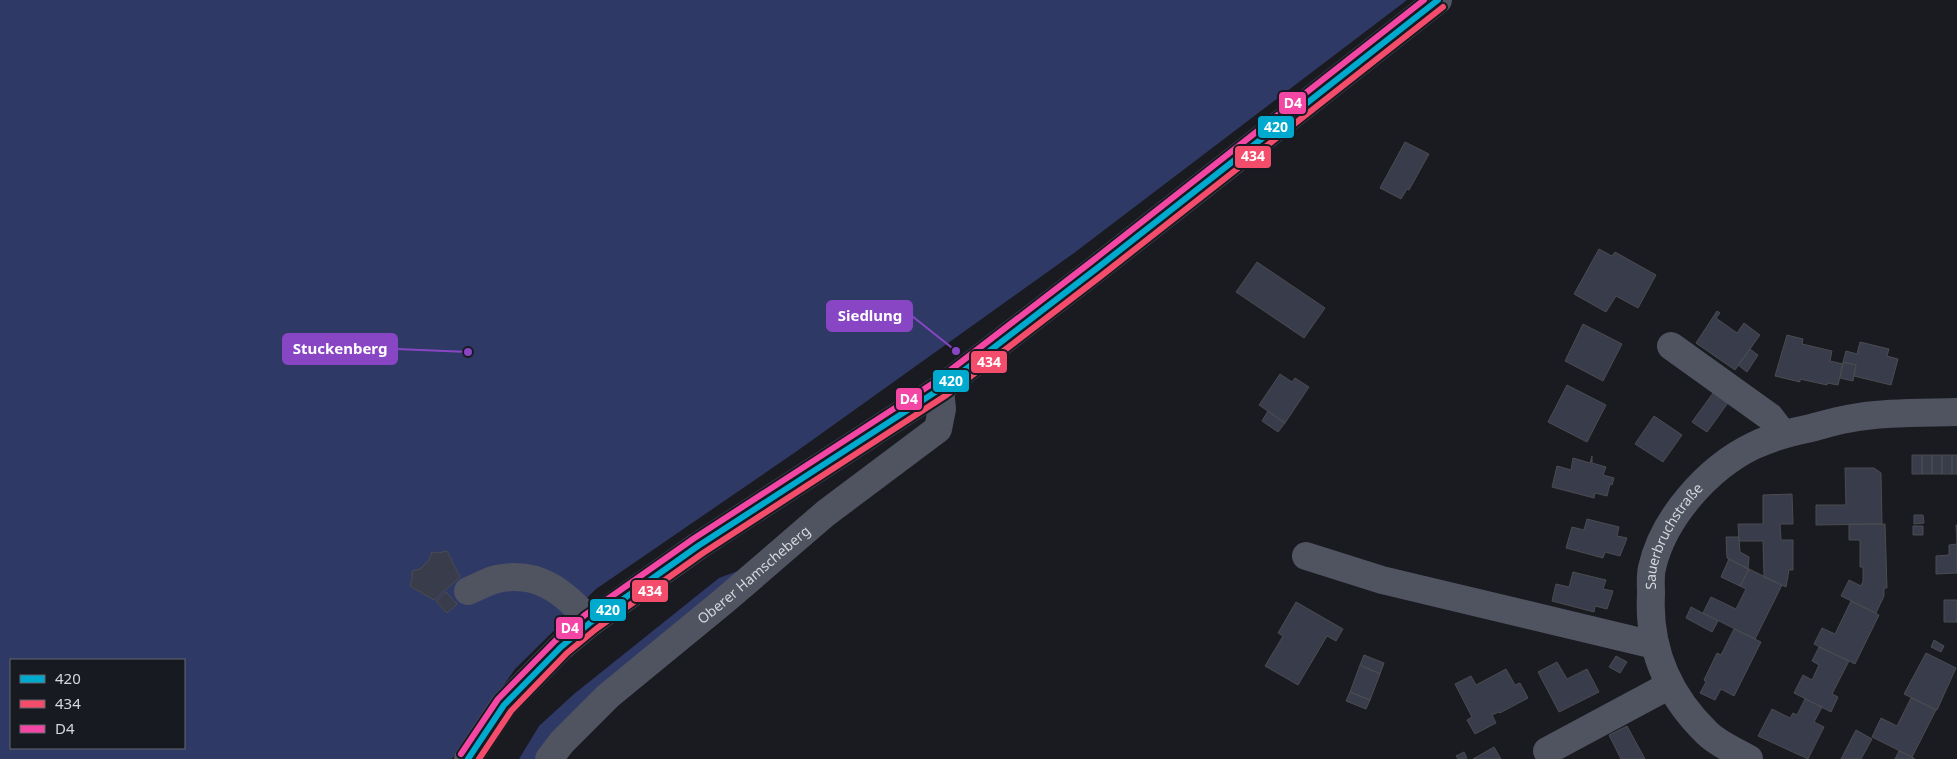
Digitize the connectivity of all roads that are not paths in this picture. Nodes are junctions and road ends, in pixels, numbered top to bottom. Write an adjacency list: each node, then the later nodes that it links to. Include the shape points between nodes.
1 (1438, 0): 3 (main road)
2 (1671, 346): 5 (street, via 1770,417)
3 (940, 389): 8 (main road, via 698,546); 13 (street, Oberer Hamscheberg, via 942,409 938,428 826,513 608,696)
4 (1957, 412): 5 (street, Sauerbruchstraße, via 1848,419)
5 (1783, 434): 9 (street, Sauerbruchstraße, via 1752,447 1715,471 1680,507 1665,533 1652,568 1650,609)
6 (1306, 556): 9 (street, via 1382,580)
7 (468, 591): 8 (street, via 496,579 520,576 543,582 563,593)
8 (591, 622): 12 (main road, via 504,705)
9 (1654, 645): 10 (street, Sauerbruchstraße)
10 (1670, 685): 11 (street); 14 (street, Sauerbruchstraße, via 1686,711 1708,734)
11 (1547, 751)
12 (468, 759)
13 (549, 759)
14 (1749, 759)

